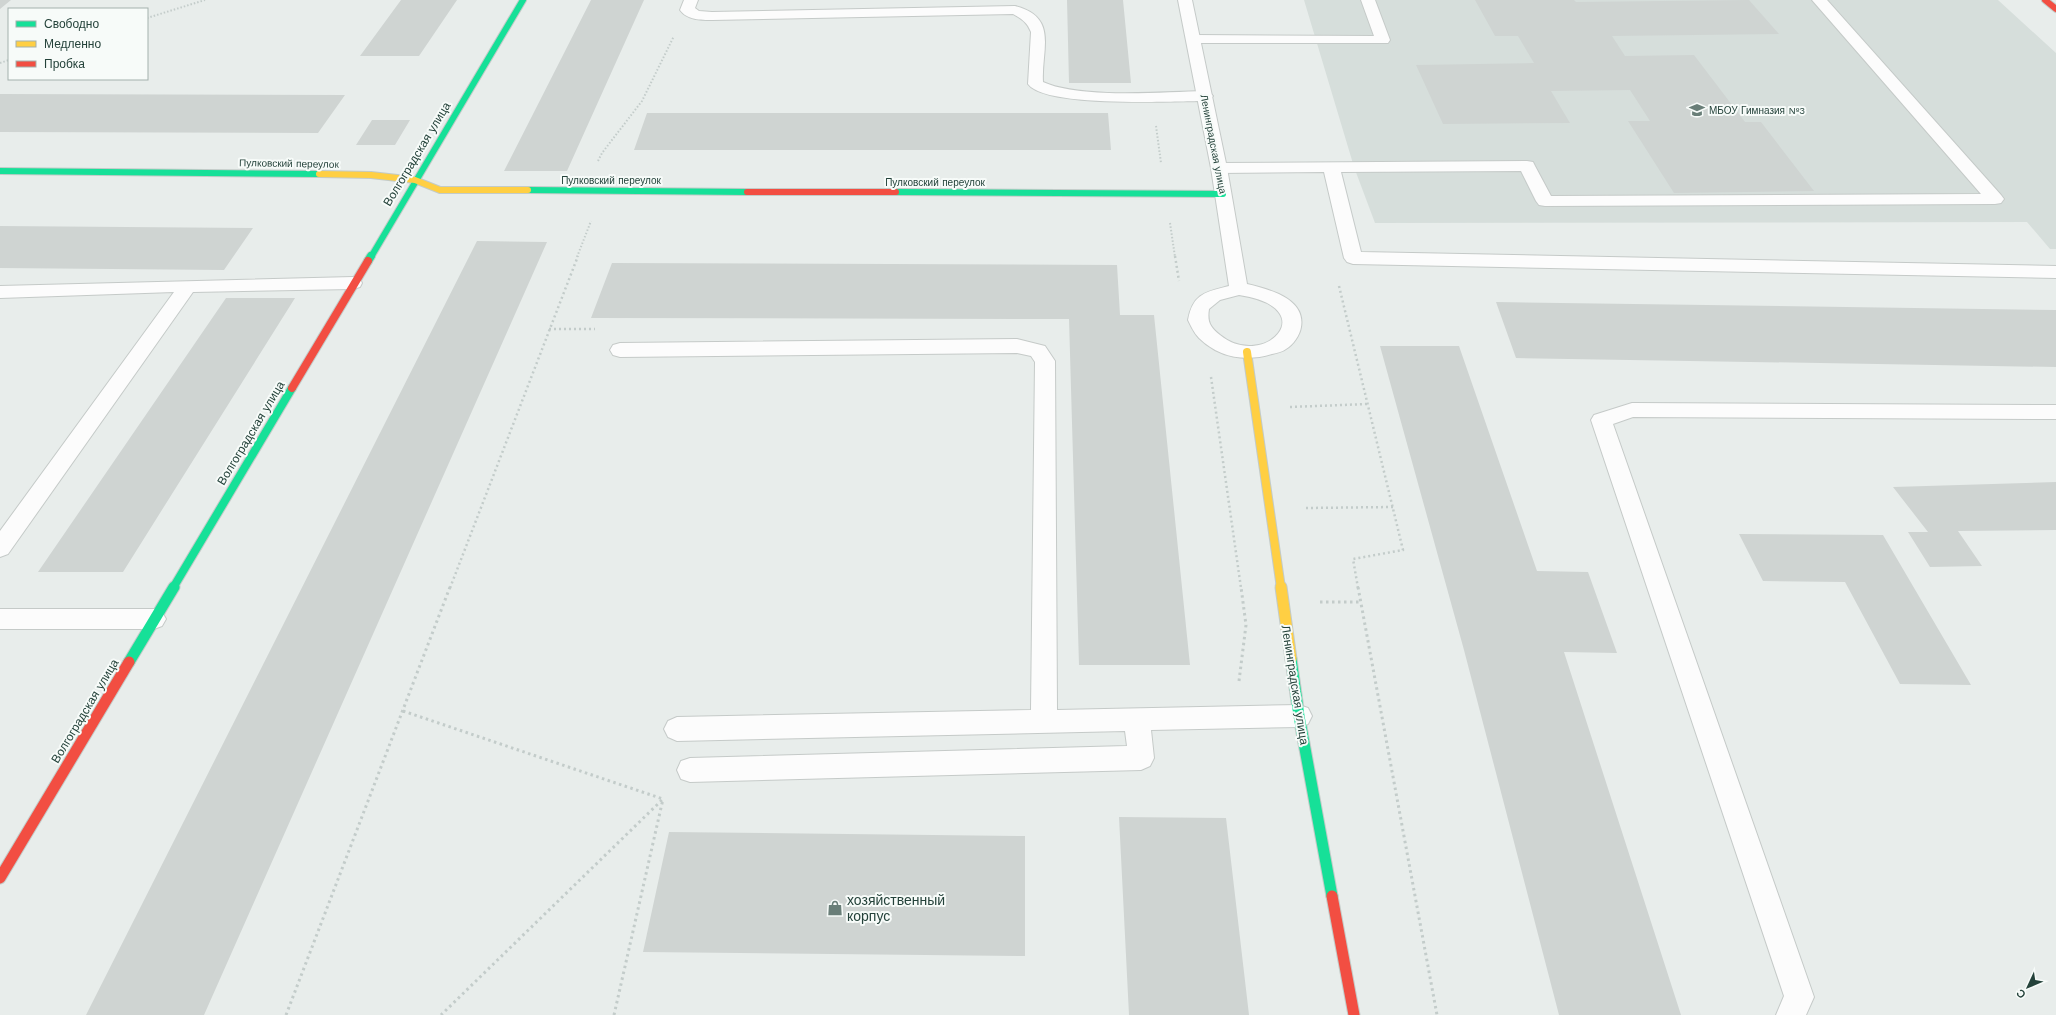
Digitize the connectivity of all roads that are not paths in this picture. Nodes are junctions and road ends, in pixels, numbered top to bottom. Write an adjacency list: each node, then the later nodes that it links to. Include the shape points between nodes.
1 (523, 0): 13 (street, Волгоградская улица)
2 (1185, 0): 8 (street, Ленинградская улица)
3 (1368, 0): 8 (street, via 1384,40)
4 (1819, 0): 10 (street, via 1995,199 1545,201 1527,166)
5 (2045, 0): 7 (street)
6 (689, 5): 9 (street, via 696,15 712,16 1016,10 1027,13 1037,28 1040,42 1035,78 1040,88 1076,94)
7 (2056, 9)
8 (1194, 39): 9 (street, Ленинградская улица)
9 (1205, 96): 11 (street, Ленинградская улица)
10 (1331, 167): 11 (street); 15 (street, via 1353,258)
11 (1219, 168): 14 (street, Ленинградская улица)
12 (0, 171): 13 (street, Пулковский переулок, via 371,176)
13 (415, 180): 14 (street, Пулковский переулок, via 440,190); 16 (street, Волгоградская улица)
14 (1223, 194): 18 (street, Ленинградская улица)
15 (2056, 272)
16 (353, 283): 17 (street); 25 (street, Волгоградская улица)
17 (188, 286): 19 (street); 23 (street)
18 (1239, 289): 21 (street, via 1222,291 1209,297 1200,307 1197,318 1201,331 1213,341 1228,349); 21 (street, via 1256,291 1271,297 1283,305 1291,316 1292,327 1288,338 1278,346 1264,351)
19 (0, 292)
20 (620, 350): 28 (street, via 1017,346 1038,351 1045,361)
21 (1247, 352): 26 (street, Ленинградская улица)
22 (2056, 412): 33 (street, via 1632,410 1601,420 1799,997)
23 (0, 548)
24 (0, 619): 25 (street)
25 (154, 619): 31 (street, Волгоградская улица)
26 (1299, 716): 27 (street); 32 (street, Ленинградская улица)
27 (1137, 720): 28 (street); 30 (street, via 1141,758)
28 (1044, 722): 29 (street)
29 (677, 729)
30 (690, 770)
31 (0, 878)
32 (1354, 1015)
33 (1791, 1015)

